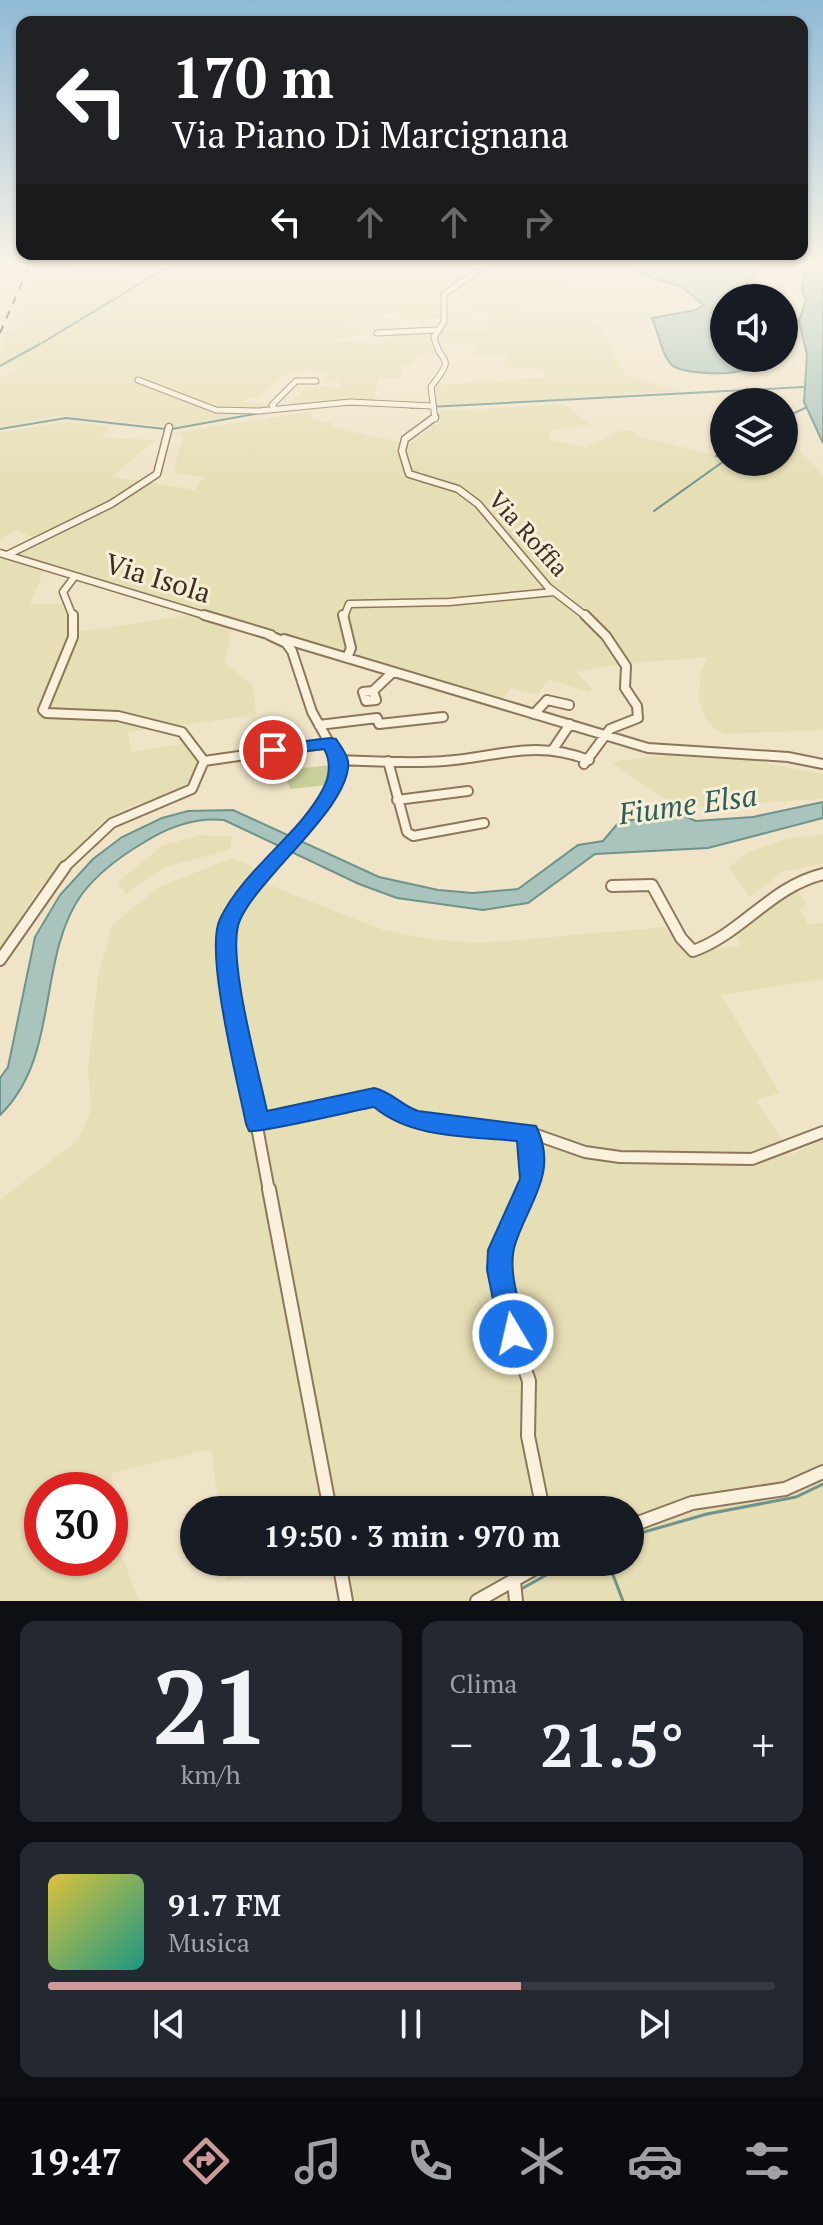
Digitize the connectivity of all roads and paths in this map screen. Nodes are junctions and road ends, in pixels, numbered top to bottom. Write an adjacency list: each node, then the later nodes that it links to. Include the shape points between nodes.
1 (435, 339): 5 (street, via 446,361 431,387)
2 (138, 380): 4 (street, via 208,408)
3 (316, 381): 4 (street, via 296,381)
4 (274, 408): 5 (street, via 350,402)
5 (433, 409): 9 (street, Via Roffia, via 434,423 402,445 407,472 458,489 478,504)
6 (169, 427): 7 (street, via 157,474 111,504)
7 (3, 554): 8 (street, Via Isola)
8 (75, 576): 10 (street, Via Isola); 25 (street, via 63,592 73,610 73,637 43,710 118,716 182,732)
9 (554, 592): 13 (street, via 349,604 343,613 351,648); 21 (street, Via Roffia, via 581,610 626,666 625,688 638,718)
10 (269, 635): 11 (street, Via Isola); 12 (street)
11 (308, 646): 12 (street, Via Isola); 13 (street, Via Isola)
12 (291, 650): 20 (street)
13 (347, 658): 14 (street, Via Isola)
14 (393, 672): 15 (street); 17 (street, Via Isola)
15 (373, 691)
16 (569, 705): 17 (street, via 547,700)
17 (534, 714): 19 (street, Via Isola)
18 (443, 717): 20 (street)
19 (570, 724): 21 (street, Via Isola); 23 (street)
20 (319, 725): 22 (street)
21 (603, 735): 23 (street, via 587,762); 27 (street, Via Isola, via 659,750)
22 (330, 743): 24 (street); 25 (street)
23 (554, 748): 26 (street, via 514,747 443,761)
24 (339, 760): 26 (street); 34 (street, via 334,787 228,922 225,956)
25 (204, 761): 33 (street, via 190,792 130,812 100,831 40,896)
26 (388, 761): 29 (street)
27 (823, 764)
28 (468, 791): 29 (street)
29 (397, 800): 30 (street, via 413,836)
30 (484, 823)
31 (823, 874): 32 (street, via 786,884 720,942 693,951 652,885)
32 (612, 886)
33 (0, 960)
34 (257, 1124): 35 (street, via 374,1097 417,1120); 38 (street)
35 (528, 1132): 36 (street, via 585,1152 620,1157 752,1159); 39 (street, via 532,1179 507,1231 500,1270 529,1381 528,1436)
36 (823, 1132)
37 (823, 1472): 40 (street, via 781,1490 711,1499)
38 (327, 1496)
39 (540, 1496)
40 (644, 1519)
41 (342, 1576): 44 (street)
42 (524, 1576): 43 (street)
43 (514, 1582): 45 (street); 46 (street)
44 (346, 1601)
45 (477, 1601)
46 (516, 1601)

